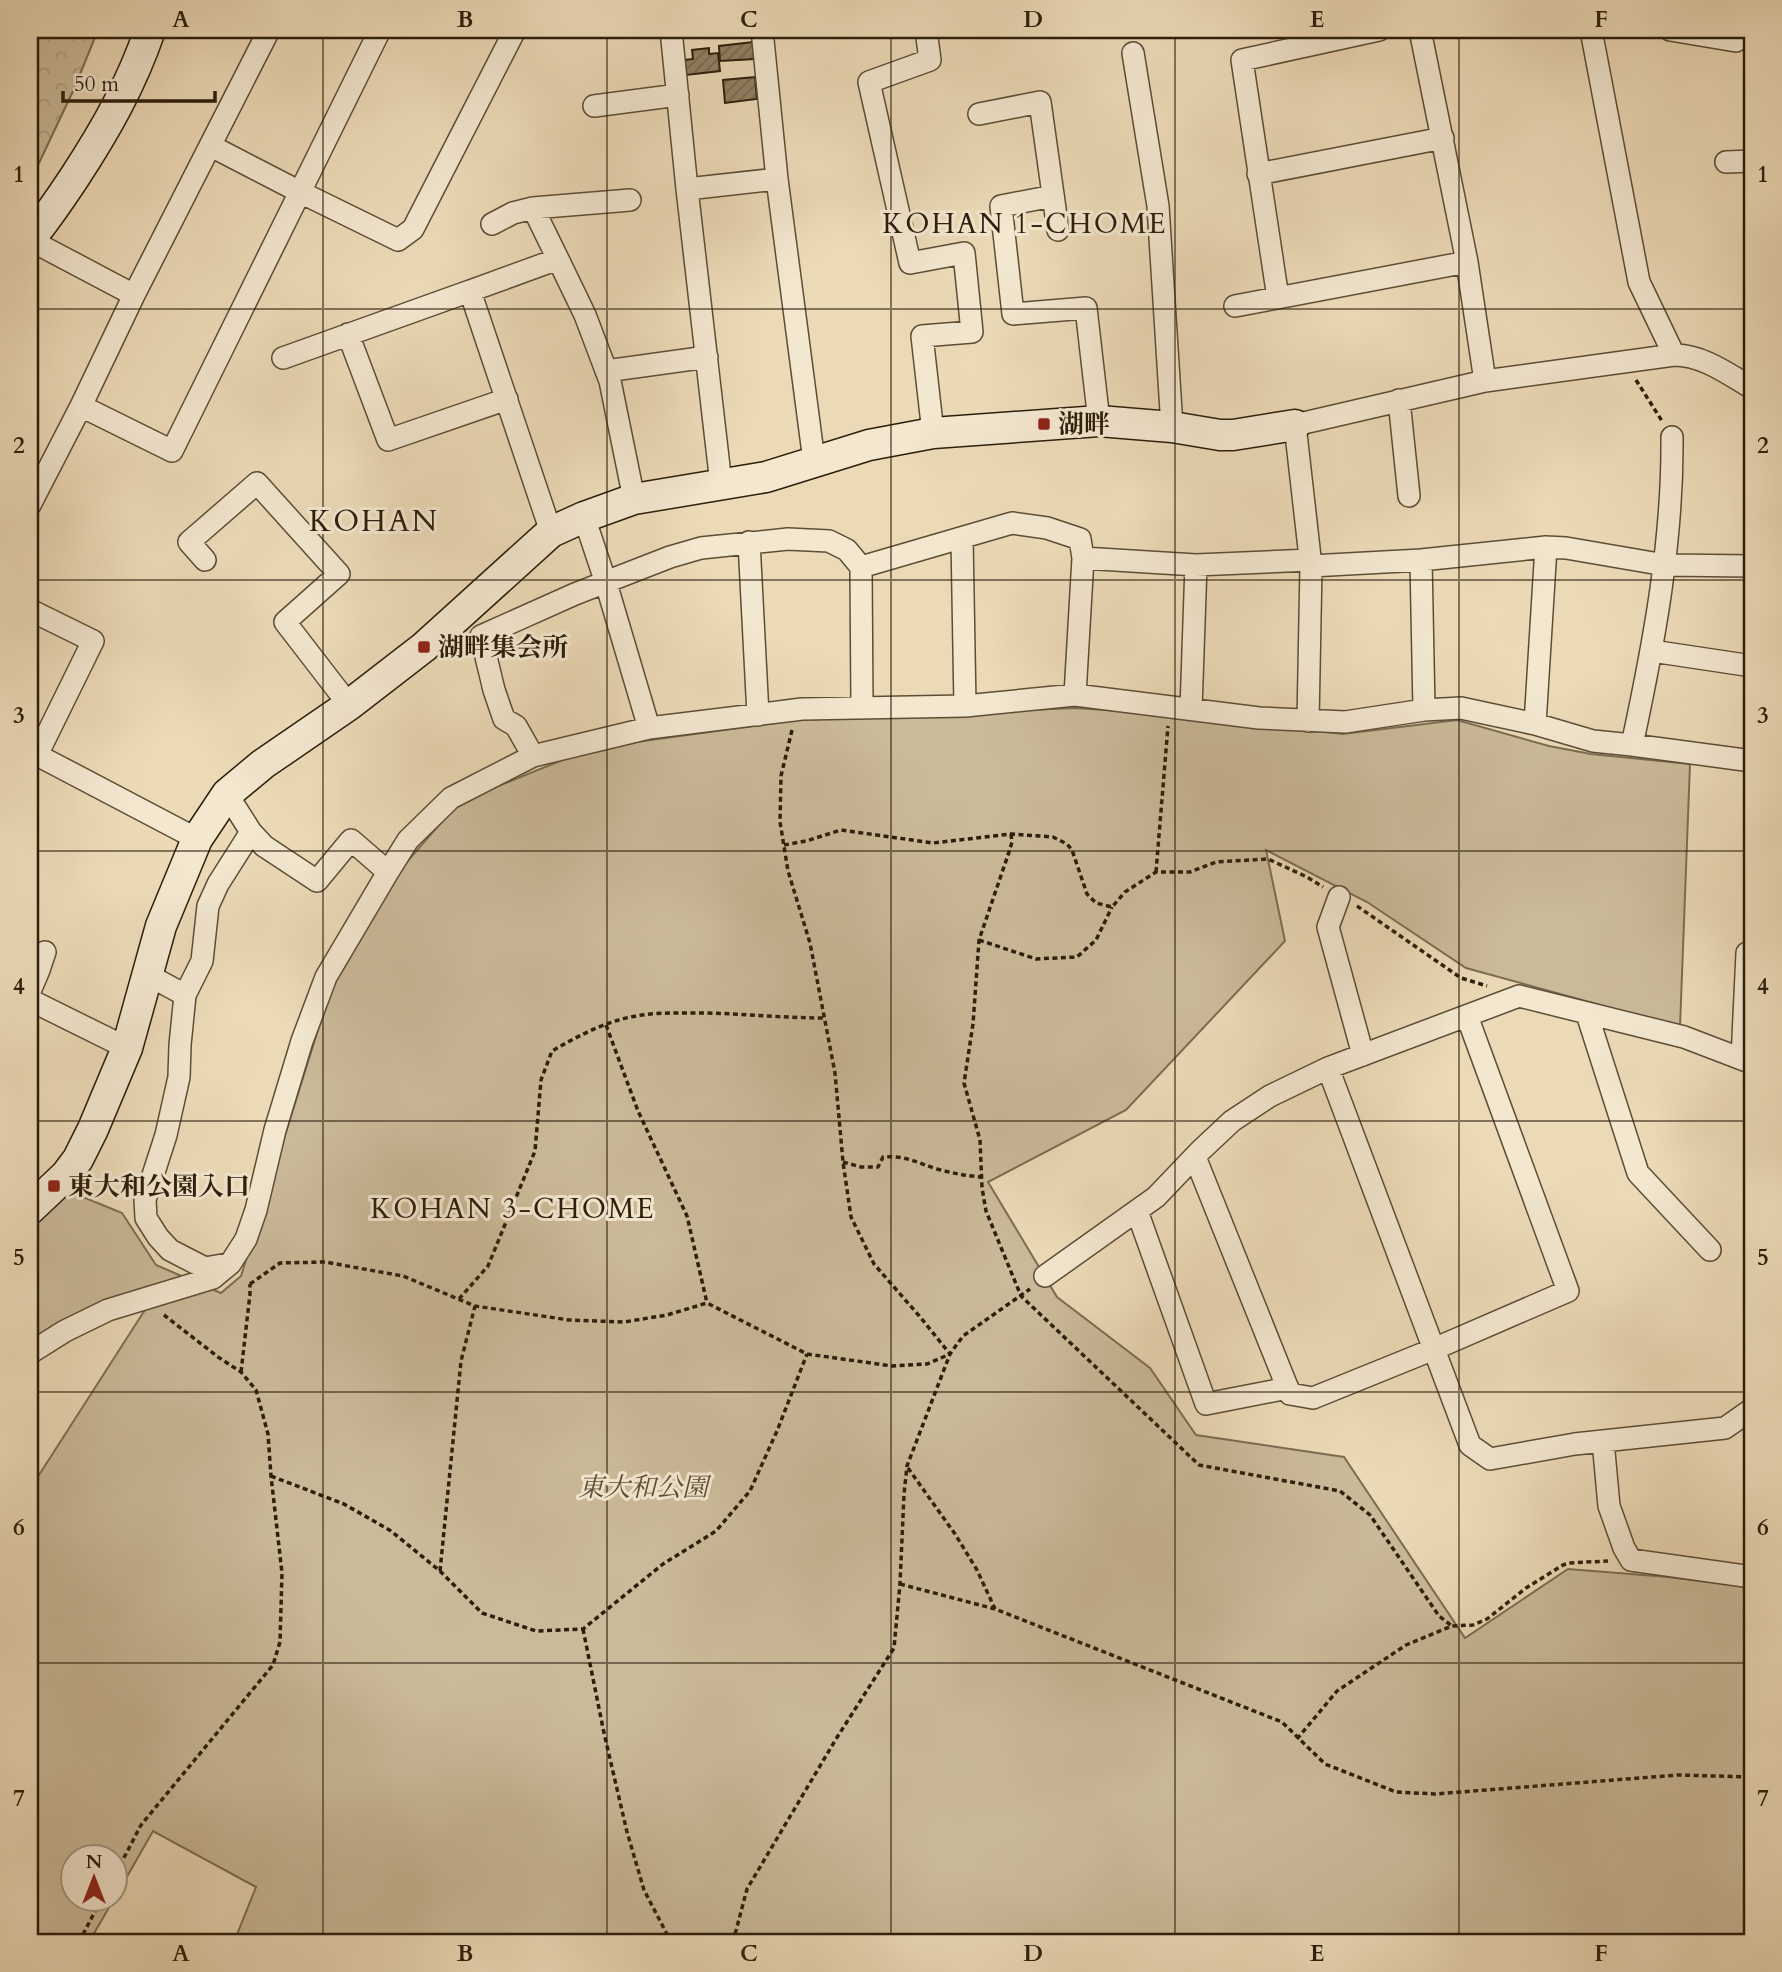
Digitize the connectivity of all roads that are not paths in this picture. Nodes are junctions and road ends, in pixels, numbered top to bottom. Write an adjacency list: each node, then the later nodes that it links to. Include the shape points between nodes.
1 (150, 30): 30 (street, via 118,106)
2 (270, 30): 18 (street)
3 (380, 30): 24 (street)
4 (515, 30): 24 (street, via 413,229 398,240)
5 (671, 30): 14 (street)
6 (762, 30): 22 (street)
7 (926, 30): 50 (street, via 930,60 869,82 910,263 964,253 972,331 922,336)
8 (1379, 30): 21 (street, via 1242,60)
9 (1420, 30): 17 (street)
10 (1591, 30): 38 (street, via 1639,282)
11 (1670, 30): 12 (street, via 1736,41)
12 (1737, 30)
13 (1133, 53): 49 (street, via 1158,206)
14 (678, 95): 15 (street); 23 (street)
15 (594, 106)
16 (979, 114): 25 (street, via 1040,102)
17 (1443, 138): 21 (street); 32 (street)
18 (211, 146): 24 (street); 34 (street)
19 (1752, 161): 20 (street)
20 (1726, 162)
21 (1258, 174): 35 (street)
22 (778, 178): 23 (street); 52 (street)
23 (687, 189): 39 (street)
24 (300, 192): 46 (street, via 172,451)
25 (1053, 196): 29 (street); 47 (street, via 1001,206 1013,314 1086,308)
26 (630, 200): 27 (street)
27 (533, 208): 28 (street); 31 (street)
28 (492, 224)
29 (1058, 230)
30 (30, 239): 34 (street)
31 (558, 259): 33 (street); 41 (street)
32 (1467, 262): 35 (street); 42 (street)
33 (470, 290): 37 (street); 44 (street)
34 (134, 295): 46 (street)
35 (1278, 298): 36 (street)
36 (1235, 306)
37 (348, 334): 40 (street); 44 (street, via 388,440)
38 (1674, 355): 42 (street); 43 (street, via 1699,358)
39 (707, 356): 41 (street); 53 (street)
40 (283, 358)
41 (606, 371): 55 (street)
42 (1485, 381): 45 (street)
43 (1752, 388)
44 (507, 399): 58 (street)
45 (1399, 400): 48 (street); 54 (street)
46 (81, 406): 56 (street)
47 (1099, 421): 49 (street); 50 (street)
48 (1295, 425): 49 (street, via 1233,435); 65 (street)
49 (1172, 427)
50 (933, 433): 52 (street)
51 (1672, 437): 67 (street)
52 (814, 461): 53 (street, via 766,477)
53 (722, 484): 55 (street)
54 (1409, 496)
55 (634, 499): 57 (street)
56 (30, 505)
57 (584, 517): 58 (street); 70 (street)
58 (551, 531): 75 (street, via 424,647)
59 (962, 538): 62 (street, via 1012,523 1047,528 1080,539); 69 (street); 76 (street)
60 (749, 542): 69 (street, via 829,541 847,550); 70 (street, via 701,548); 80 (street)
61 (1546, 547): 64 (street); 67 (street); 82 (street)
62 (1083, 558): 66 (street); 74 (street)
63 (205, 560): 75 (street, via 188,542 257,483 339,574 285,622)
64 (1421, 560): 65 (street); 79 (street)
65 (1311, 563): 66 (street); 81 (street)
66 (1196, 565): 78 (street)
67 (1665, 565): 68 (street); 72 (street)
68 (1752, 566)
69 (861, 567): 77 (street)
70 (606, 583): 83 (street); 85 (street, via 481,636 504,719 516,726)
71 (30, 610): 87 (street, via 93,640)
72 (1652, 651): 73 (street); 84 (street)
73 (1752, 666)
74 (1075, 695): 76 (street); 78 (street)
75 (348, 705): 88 (street)
76 (965, 706): 77 (street)
77 (862, 707): 80 (street)
78 (1191, 709): 81 (street)
79 (1424, 710): 81 (street, via 1345,722); 82 (street, via 1461,708)
80 (758, 715): 83 (street)
81 (1308, 721)
82 (1535, 724): 84 (street, via 1593,741)
83 (649, 728): 85 (street)
84 (1632, 745): 86 (street)
85 (533, 756): 91 (street, via 451,798 408,840)
86 (1752, 761)
87 (33, 762): 90 (street)
88 (227, 794): 89 (street); 90 (street)
89 (251, 832): 91 (street, via 317,881 351,840); 97 (street, via 208,906 202,961)
90 (197, 839): 95 (street)
91 (388, 872): 109 (street, via 326,977 275,1130 250,1229)
92 (1339, 897): 102 (street, via 1328,927)
93 (45, 951): 96 (street)
94 (1746, 953): 103 (street)
95 (148, 975): 97 (street); 101 (street)
96 (30, 991)
97 (185, 995): 109 (street, via 179,1077 145,1200 146,1217 170,1250 205,1268)
98 (30, 1000): 101 (street)
99 (1587, 1014): 100 (street, via 1519,996); 103 (street, via 1684,1037); 108 (street, via 1638,1173)
100 (1467, 1016): 102 (street); 111 (street, via 1567,1291)
101 (127, 1048): 106 (street, via 78,1159)
102 (1363, 1055): 104 (street)
103 (1747, 1061)
104 (1328, 1068): 105 (street, via 1231,1121); 111 (street)
105 (1195, 1157): 107 (street); 113 (street)
106 (30, 1209)
107 (1137, 1211): 110 (street); 113 (street, via 1206,1404)
108 (1710, 1250)
109 (230, 1264): 112 (street, via 213,1278 108,1310)
110 (1045, 1276)
111 (1434, 1349): 113 (street, via 1313,1398 1290,1394); 115 (street, via 1470,1445 1490,1459)
112 (30, 1353)
113 (1288, 1388)
114 (1752, 1409): 115 (street, via 1725,1428)
115 (1603, 1441): 116 (street, via 1609,1506 1631,1560)
116 (1752, 1577)

